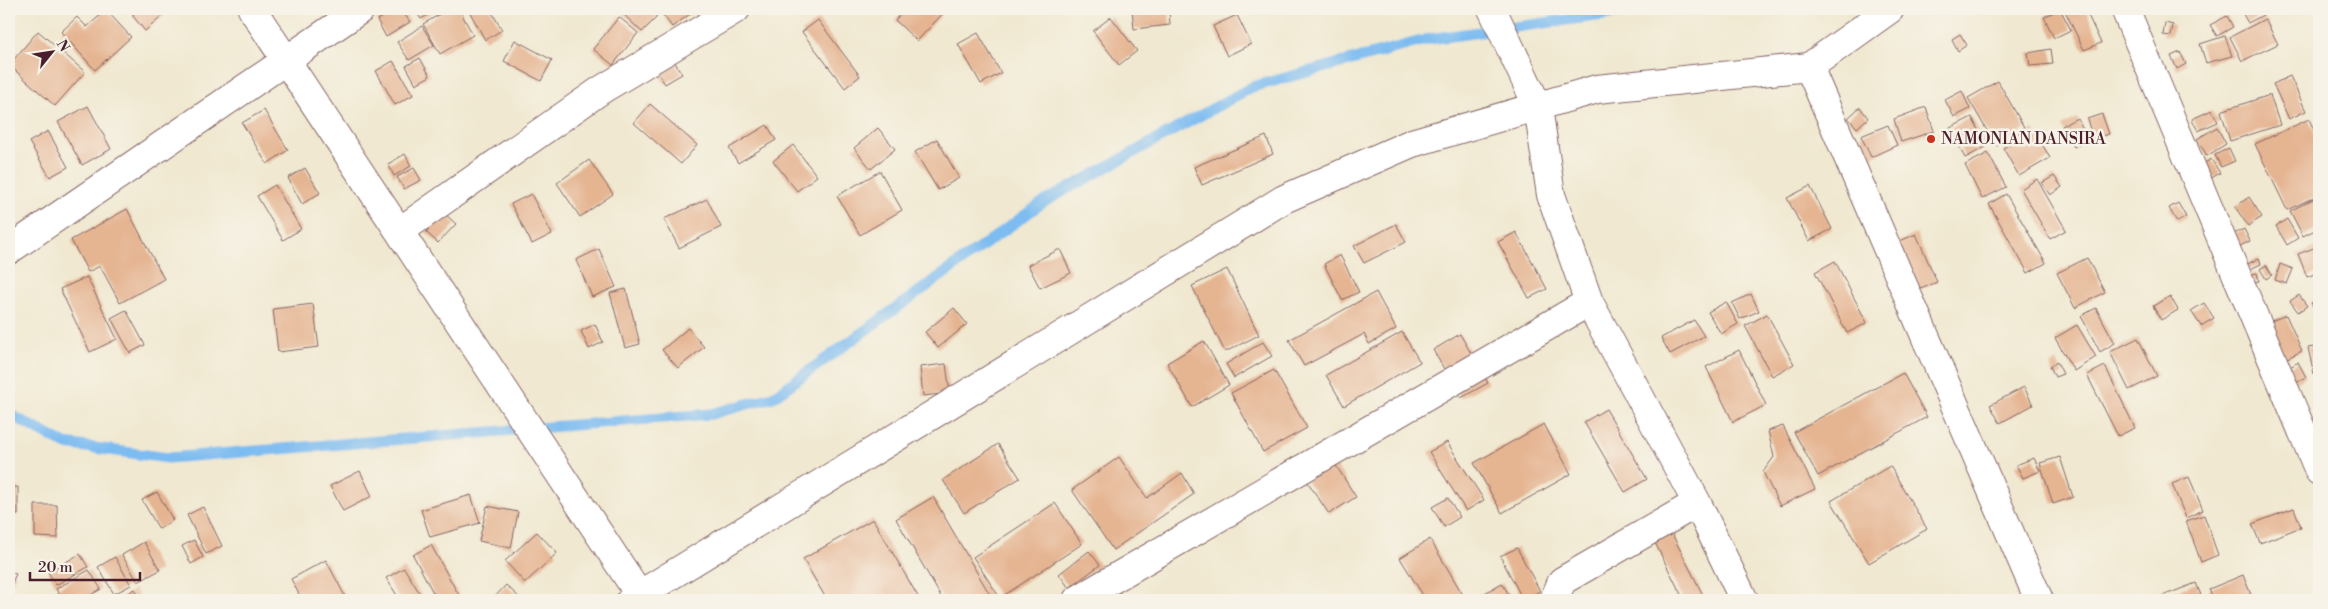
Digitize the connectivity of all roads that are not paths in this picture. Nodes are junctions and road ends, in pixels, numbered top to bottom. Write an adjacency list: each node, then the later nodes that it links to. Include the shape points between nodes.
1 (252, 9): 7 (street)
2 (361, 9): 7 (street)
3 (736, 9): 10 (street, via 601,90)
4 (1492, 9): 9 (street)
5 (1890, 9): 8 (street)
6 (2126, 9): 13 (street)
7 (287, 60): 10 (street); 11 (street)
8 (1809, 67): 9 (street, via 1597,89); 19 (street)
9 (1538, 107): 12 (street, via 1550,195); 15 (street, via 1412,143 1284,199)
10 (400, 231): 15 (street, via 554,466)
11 (9, 250)
12 (1589, 302): 14 (street); 16 (street)
13 (2319, 471)
14 (1697, 503): 17 (street, via 1562,581); 18 (street)
15 (635, 597)
16 (1077, 600)
17 (1554, 600)
18 (1744, 600)
19 (2039, 600)

